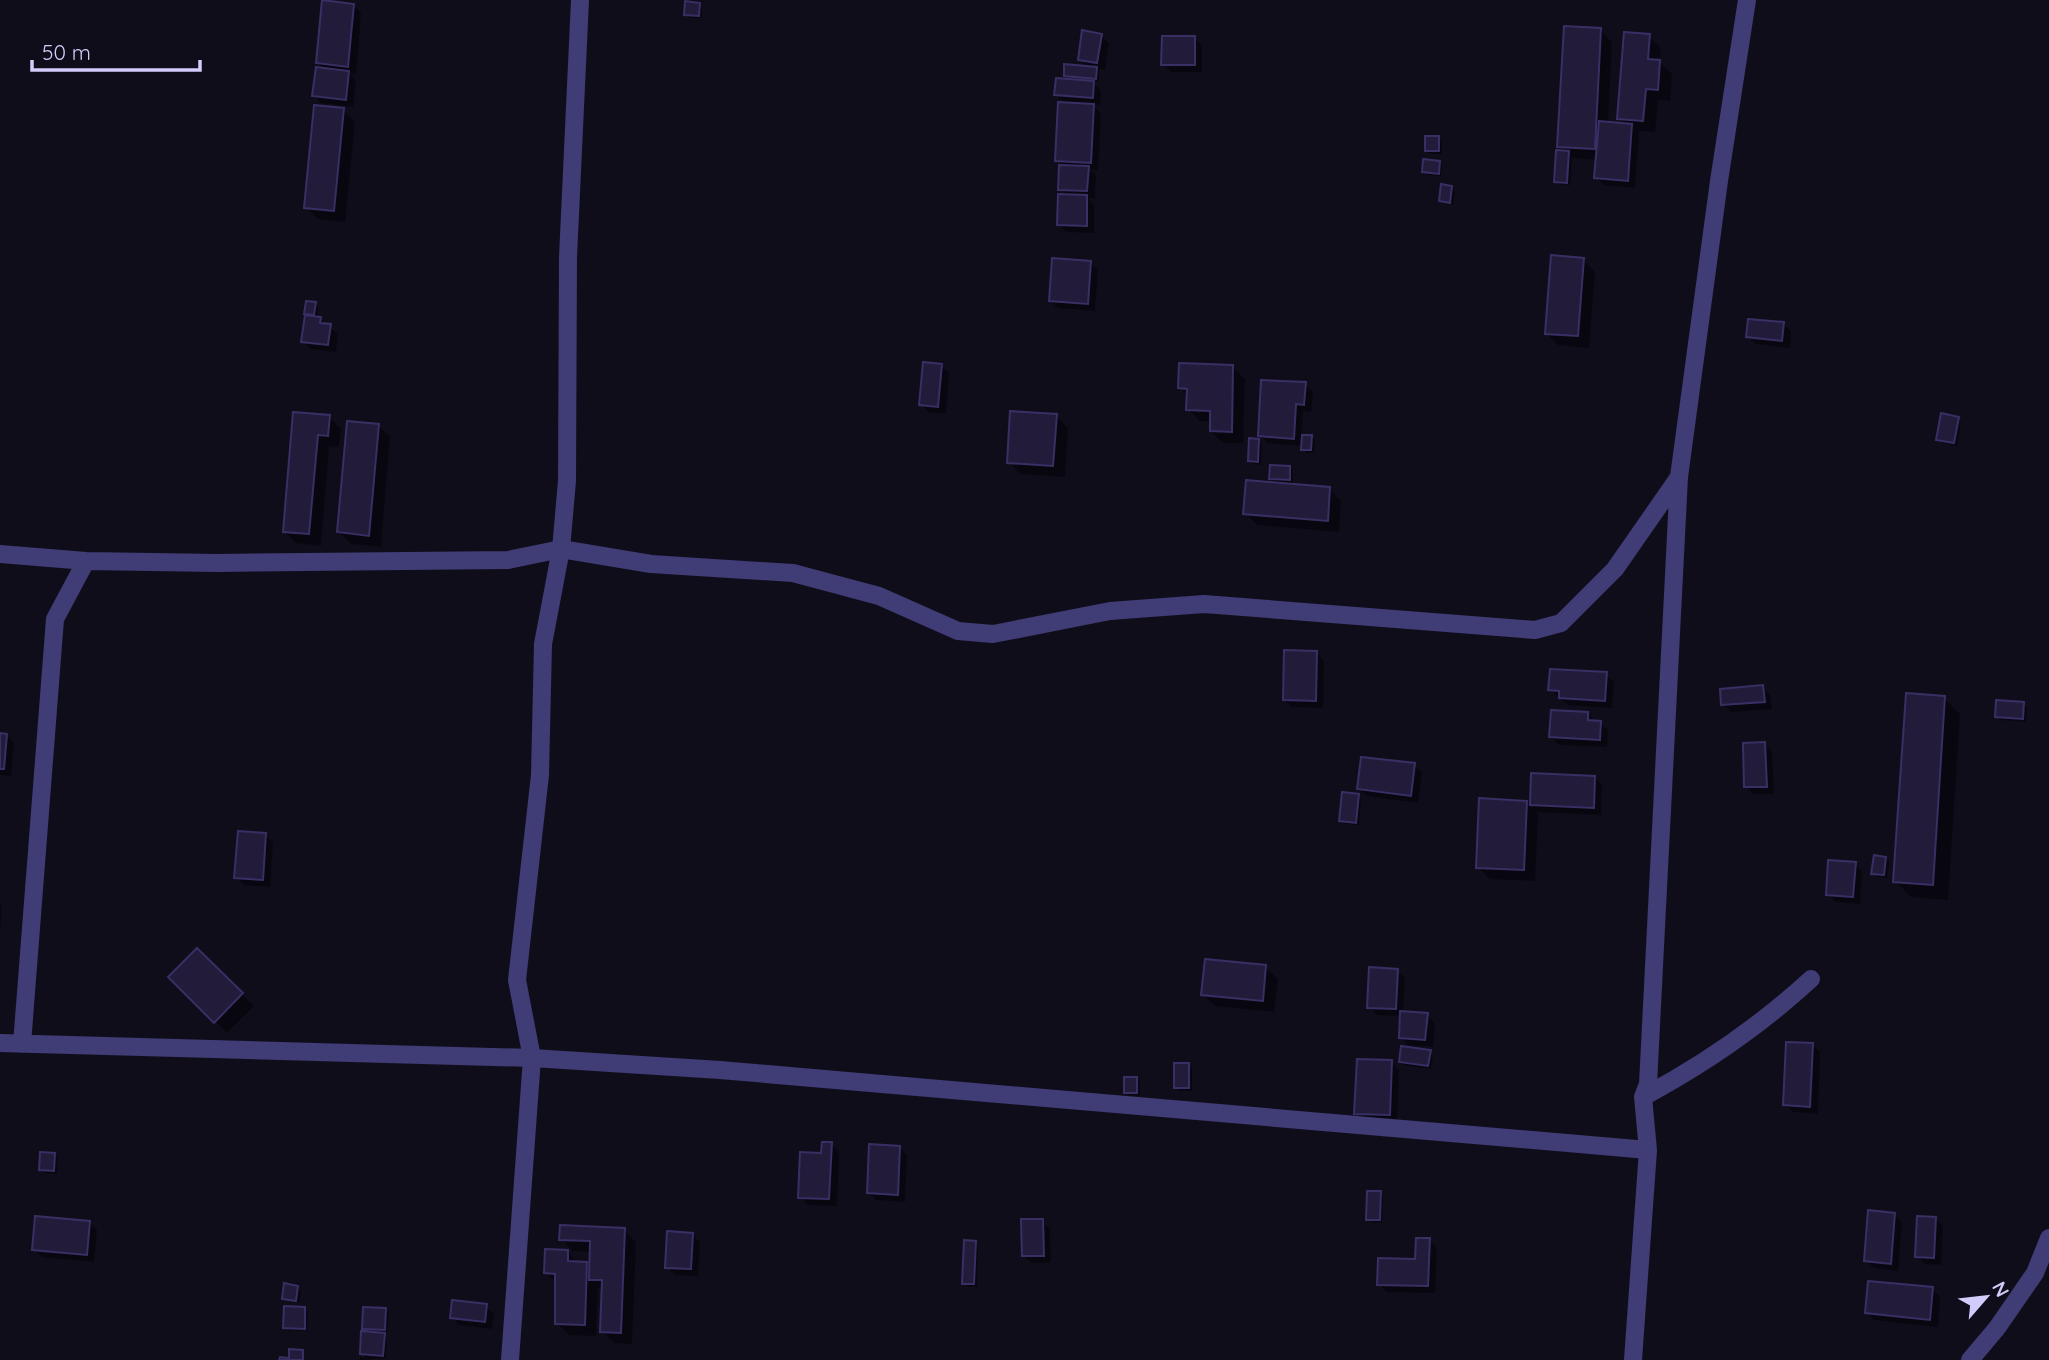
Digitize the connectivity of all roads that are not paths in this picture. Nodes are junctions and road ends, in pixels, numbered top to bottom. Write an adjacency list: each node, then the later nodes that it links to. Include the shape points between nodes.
1 (580, 0): 4 (street, via 568,257 567,481)
2 (1747, 0): 3 (street)
3 (1679, 477): 4 (street, via 1615,569 1561,622 1535,631 1204,604 1110,611 993,634 958,631 878,596 793,573 651,564); 11 (street, via 1648,1084)
4 (561, 549): 6 (street, via 508,560); 10 (street, via 543,644 540,775 517,980)
5 (0, 554): 6 (street)
6 (86, 561): 9 (street, via 55,619)
7 (1811, 979): 11 (street, via 1736,1039)
8 (0, 1044): 9 (street)
9 (22, 1044): 10 (street)
10 (532, 1058): 12 (street); 15 (street)
11 (1643, 1097): 12 (street)
12 (1648, 1150): 16 (street)
13 (2049, 1238): 14 (street, via 2035,1273)
14 (1979, 1357)
15 (510, 1360)
16 (1633, 1360)

